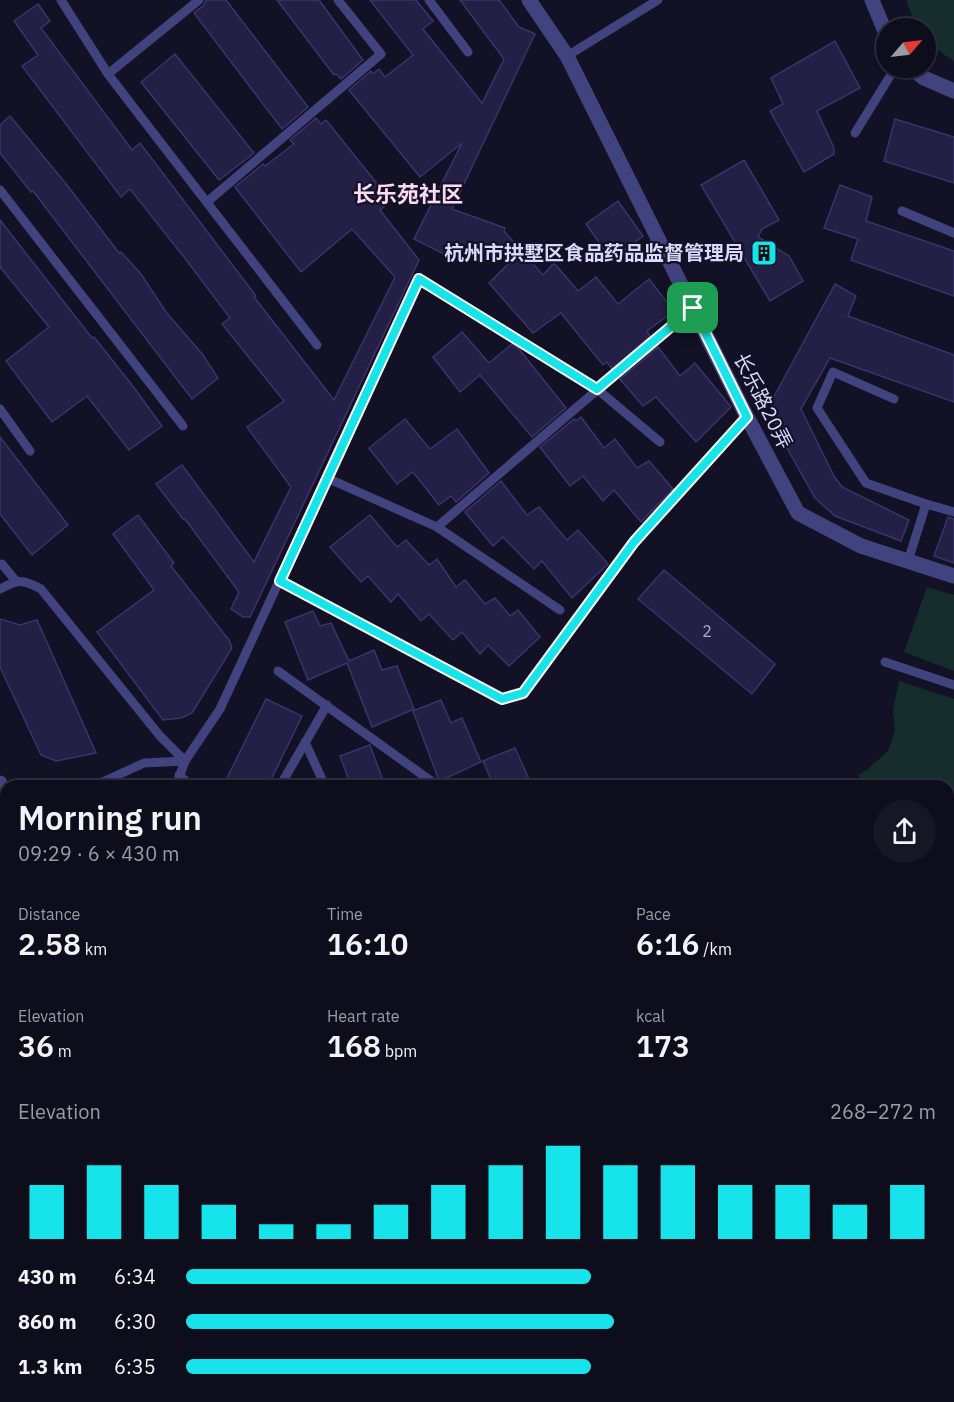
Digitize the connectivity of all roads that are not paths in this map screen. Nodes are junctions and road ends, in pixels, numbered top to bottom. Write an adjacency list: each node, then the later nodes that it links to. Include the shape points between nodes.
1 (61, 0): 11 (lane)
2 (199, 0): 11 (lane)
3 (338, 0): 17 (lane, via 381,54)
4 (429, 0): 9 (lane)
5 (529, 0): 10 (street, 长乐路20弄)
6 (658, 0): 10 (lane)
7 (872, 0): 8 (street)
8 (879, 18)
9 (468, 52)
10 (567, 56): 20 (street, 长乐路20弄)
11 (108, 74): 17 (lane)
12 (889, 78): 15 (lane)
13 (924, 78): 14 (street)
14 (954, 91)
15 (855, 133)
16 (0, 190): 26 (lane)
17 (207, 202): 21 (lane)
18 (902, 212): 19 (lane)
19 (954, 233)
20 (693, 308): 22 (lane); 25 (street, 长乐路20弄)
21 (317, 345)
22 (597, 389): 27 (lane); 29 (lane, via 419,279); 32 (lane)
23 (894, 399): 30 (lane, via 833,372 817,408 866,483)
24 (0, 409): 28 (lane)
25 (747, 417): 33 (street, 长乐路20弄, via 798,513 861,546); 37 (lane, via 634,542 523,693 502,699)
26 (183, 426)
27 (660, 442)
28 (30, 451)
29 (327, 478): 32 (lane); 37 (lane)
30 (926, 504): 31 (lane); 33 (lane)
31 (954, 512)
32 (437, 527): 39 (lane)
33 (908, 561): 35 (street, 长乐路20弄)
34 (2, 564): 36 (lane)
35 (954, 576)
36 (16, 581): 38 (lane); 45 (lane, via 25,581 41,590)
37 (280, 581): 45 (lane, via 220,710)
38 (0, 589)
39 (561, 610)
40 (885, 663): 42 (lane)
41 (278, 671): 43 (lane)
42 (954, 684)
43 (327, 705): 44 (lane); 52 (lane)
44 (306, 742): 50 (lane); 51 (lane)
45 (184, 761): 46 (lane); 47 (lane, via 144,762)
46 (180, 775): 48 (lane); 49 (lane)
47 (115, 780)
48 (178, 780)
49 (185, 780)
50 (284, 780)
51 (322, 780)
52 (430, 780)

